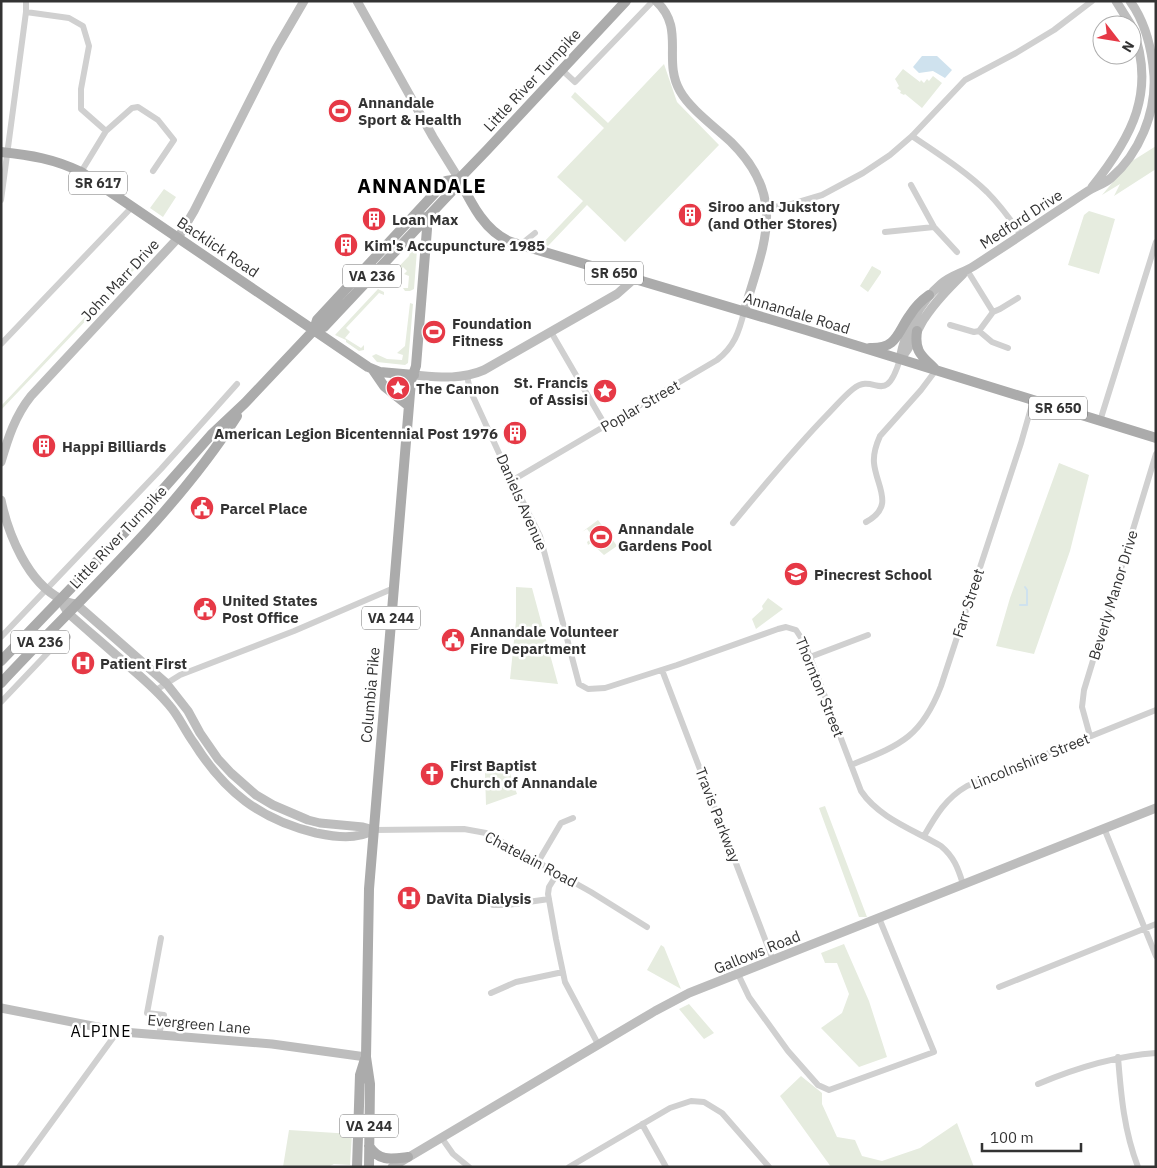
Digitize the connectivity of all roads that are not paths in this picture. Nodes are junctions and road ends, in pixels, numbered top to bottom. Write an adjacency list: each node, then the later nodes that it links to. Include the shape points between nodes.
1 (26, 1): 9 (street)
2 (357, 1): 20 (street)
3 (626, 1): 12 (main road, Little River Turnpike / VA 236)
4 (655, 1): 12 (street, via 575,82); 25 (street, via 664,10 672,29 672,67 680,90 690,104 743,154 760,184)
5 (1092, 1): 16 (street, via 1054,30 964,80)
6 (1116, 1): 10 (street, Medford Drive)
7 (1130, 1): 14 (street, Medford Drive, via 1140,18 1152,53)
8 (304, 2): 30 (street, John Marr Drive)
9 (26, 12): 15 (street, via 69,18 83,26 89,46 81,89 81,109); 17 (street)
10 (1124, 15)
11 (1142, 65): 13 (street, Medford Drive)
12 (562, 70): 20 (main road, Little River Turnpike / VA 236)
13 (1140, 98): 14 (street); 22 (street, Medford Drive, via 1135,121 1123,145)
14 (1152, 99): 22 (street, Medford Drive, via 1146,124 1127,160 1111,178)
15 (106, 131): 18 (street, via 132,108 138,107 158,120 174,140); 19 (street)
16 (912, 136): 25 (street, via 863,173 822,195 785,206); 29 (street, via 956,165 989,194)
17 (4, 152): 19 (main road, Backlick Road / SR 617, via 46,158); 23 (street)
18 (153, 170)
19 (81, 172): 24 (main road, Backlick Road / SR 617)
20 (459, 179): 26 (main road, Little River Turnpike / VA 236, via 453,190); 32 (main road, Annandale Road / SR 650, via 489,229 502,239); 42 (main road, Little River Turnpike / VA 236, via 446,181 316,320)
21 (911, 186): 27 (street)
22 (1090, 190): 29 (street, Medford Drive)
23 (1, 200)
24 (132, 207): 30 (main road, Backlick Road / SR 617); 46 (street)
25 (767, 207): 39 (street, via 765,239)
26 (426, 217): 42 (main road, Little River Turnpike / VA 236, via 324,327); 52 (main road, Columbia Pike / VA 244)
27 (934, 227): 28 (street); 34 (street)
28 (886, 232)
29 (1021, 235): 35 (street, Medford Drive)
30 (178, 238): 42 (main road, Backlick Road / SR 617); 62 (street, John Marr Drive, via 30,396 10,433)
31 (1156, 242): 58 (street)
32 (520, 245): 33 (main road, Annandale Road / SR 650); 33 (street, via 535,233)
33 (536, 250): 36 (main road, Annandale Road / SR 650)
34 (957, 252)
35 (967, 270): 37 (street, Medford Drive, via 948,278); 40 (street); 43 (street, Medford Drive, via 942,295)
36 (634, 279): 39 (main road, Annandale Road / SR 650); 45 (street, via 617,294)
37 (929, 295): 47 (main road, via 917,305 893,342 883,347); 49 (street, Medford Drive, via 910,326)
38 (1018, 298): 40 (street)
39 (744, 312): 47 (main road, Annandale Road / SR 650); 59 (street, Poplar Street, via 736,339 725,354)
40 (993, 312): 44 (street)
41 (950, 325): 44 (street)
42 (314, 330): 50 (main road, Backlick Road / SR 617); 56 (main road, Little River Turnpike / VA 236)
43 (917, 331): 49 (street, Medford Drive); 51 (main road, via 919,352)
44 (980, 331): 48 (street, via 992,342)
45 (551, 332): 53 (street, via 484,370); 59 (street)
46 (1, 344)
47 (857, 347): 49 (main road, Annandale Road / SR 650)
48 (1008, 348)
49 (900, 359): 51 (main road, Annandale Road / SR 650); 67 (street, via 895,375 887,385 868,384 854,388 801,442)
50 (373, 370): 52 (main road, Backlick Road / SR 617); 57 (main road, via 384,386)
51 (936, 370): 55 (main road, Annandale Road / SR 650); 66 (street, via 880,436 874,461 882,502 877,514)
52 (414, 375): 53 (street); 57 (main road, Columbia Pike / VA 244)
53 (467, 376): 63 (street, Daniels Avenue, via 470,390)
54 (237, 384): 70 (street)
55 (1033, 400): 58 (main road, Annandale Road / SR 650); 87 (street, Farr Street, via 932,708 907,738)
56 (245, 402): 64 (main road, Little River Turnpike / VA 236, via 211,435); 68 (main road, Little River Turnpike / VA 236, via 215,448)
57 (409, 406): 69 (main road, Columbia Pike / VA 244)
58 (1100, 421): 60 (main road, Annandale Road / SR 650)
59 (605, 425): 63 (street, Poplar Street)
60 (1156, 438)
61 (1156, 454): 86 (street, Beverly Manor Drive, via 1084,690 1082,707)
62 (1, 462)
63 (513, 480): 82 (street, Daniels Avenue, via 540,536 574,668)
64 (166, 488): 68 (main road, via 143,522); 71 (main road, Little River Turnpike / VA 236)
65 (1, 500): 70 (street, via 18,552)
66 (866, 522)
67 (733, 524)
68 (142, 535): 72 (main road, Little River Turnpike / VA 236)
69 (394, 588): 81 (street); 91 (main road, Columbia Pike / VA 244)
70 (47, 589): 71 (street); 75 (street)
71 (60, 599): 72 (street); 73 (street); 78 (main road, Little River Turnpike / VA 236)
72 (76, 604): 73 (main road, Little River Turnpike / VA 236); 81 (street)
73 (68, 613): 80 (main road, Little River Turnpike / VA 236); 83 (street)
74 (868, 635): 77 (street)
75 (1, 637)
76 (68, 637): 84 (street, via 60,640)
77 (810, 657): 79 (street, Thornton Street, via 799,633 786,627); 87 (street, Thornton Street)
78 (1, 661)
79 (662, 670): 82 (street, Thornton Street, via 605,688); 104 (street, Travis Parkway)
80 (1, 683)
81 (166, 683): 83 (street); 91 (street, via 218,759 256,795 308,820)
82 (583, 688)
83 (156, 690): 91 (street, via 211,769 246,803 275,819 325,835 363,836)
84 (1, 702)
85 (1156, 710): 86 (street, Lincolnshire Street)
86 (1090, 736): 92 (street, Lincolnshire Street, via 962,788 942,806)
87 (851, 764): 92 (street, Thornton Street, via 861,791 873,806)
88 (1156, 808): 90 (street, Gallows Road)
89 (573, 818): 93 (street, via 561,823)
90 (1104, 828): 95 (street, Gallows Road); 101 (street)
91 (374, 830): 93 (street, Chatelain Road, via 464,829 486,833); 114 (main road, Columbia Pike / VA 244)
92 (924, 836): 95 (street, Thornton Street, via 948,852)
93 (538, 862): 94 (street, Chatelain Road)
94 (557, 874): 96 (street, via 549,887); 100 (street, Chatelain Road)
95 (964, 884): 98 (street, Gallows Road)
96 (549, 899): 97 (street); 105 (street)
97 (494, 905)
98 (879, 918): 104 (street, Gallows Road); 106 (street, via 934,1052 829,1090 818,1085 788,1050 744,989)
99 (1156, 924): 101 (street)
100 (647, 927)
101 (1145, 928): 103 (street); 107 (street)
102 (161, 938): 111 (street, via 147,1013 164,1015)
103 (1156, 956)
104 (773, 960): 106 (street, Gallows Road)
105 (563, 972): 108 (street, via 516,982); 112 (street)
106 (738, 974): 112 (street, Gallows Road, via 672,1002)
107 (999, 987)
108 (491, 993)
109 (1, 1008): 110 (street, Evergreen Lane)
110 (118, 1031): 111 (street, Evergreen Lane); 121 (street)
111 (160, 1034): 114 (street, Evergreen Lane)
112 (598, 1044): 118 (street, Gallows Road)
113 (1156, 1053): 115 (street)
114 (366, 1057): 119 (main road, Columbia Pike / VA 244, via 370,1084); 122 (main road, Columbia Pike / VA 244, via 360,1075)
115 (1118, 1057): 116 (street); 129 (street, via 1123,1116)
116 (1038, 1084)
117 (642, 1124): 126 (street); 127 (street); 128 (street, via 680,1103 704,1102 722,1113)
118 (441, 1137): 120 (street, Gallows Road); 125 (street)
119 (369, 1146): 120 (main road, via 383,1159); 123 (main road, Columbia Pike / VA 244)
120 (408, 1157): 124 (street, Gallows Road)
121 (19, 1167)
122 (357, 1167)
123 (369, 1167)
124 (392, 1167)
125 (469, 1167)
126 (569, 1167)
127 (666, 1167)
128 (769, 1167)
129 (1138, 1167)

